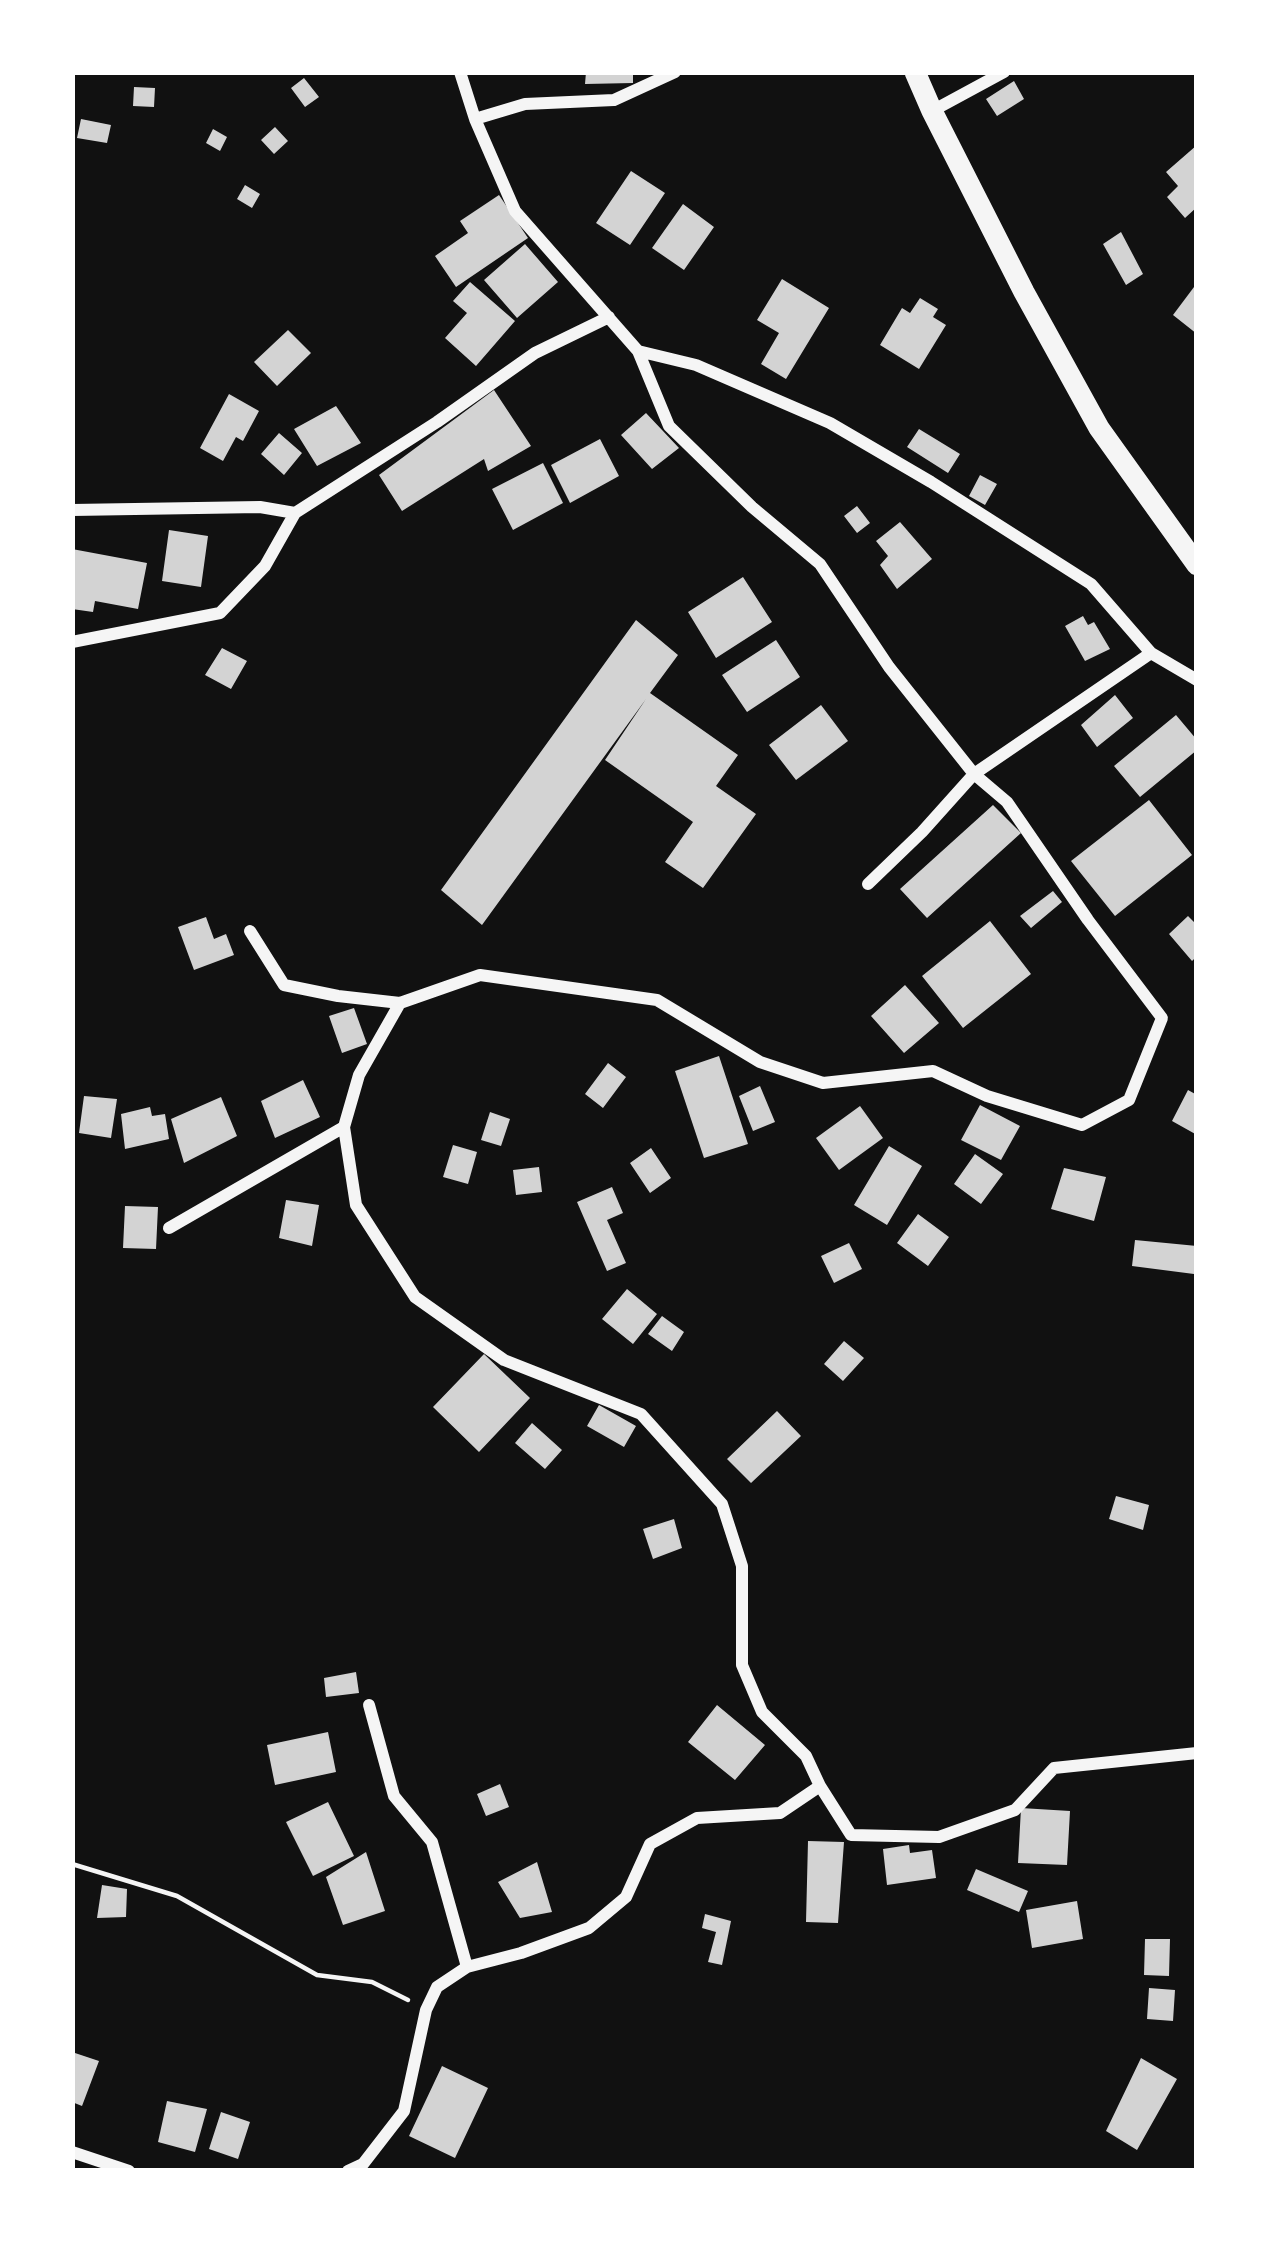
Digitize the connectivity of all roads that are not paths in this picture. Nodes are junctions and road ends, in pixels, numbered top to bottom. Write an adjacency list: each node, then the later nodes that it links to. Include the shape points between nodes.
1 (460, 72): 6 (street)
2 (676, 72): 6 (street, via 614,100 525,104)
3 (915, 72): 5 (main road)
4 (1004, 72): 5 (street)
5 (932, 111): 11 (main road, via 1099,428)
6 (475, 119): 7 (street, via 515,212)
7 (609, 317): 8 (street); 10 (street, via 535,353)
8 (638, 351): 13 (street, via 696,365 830,423 945,490 1090,584); 15 (street, via 669,426 820,564)
9 (72, 510): 10 (street)
10 (295, 513): 12 (street, via 265,566 220,614)
11 (1197, 565)
12 (72, 642)
13 (1150, 653): 14 (street); 15 (street)
14 (1197, 680)
15 (974, 774): 16 (street); 18 (street, via 1007,802 1162,1018 1129,1100 1082,1125 933,1071 823,1083 760,1062 656,1000 480,975)
16 (868, 884)
17 (250, 932): 18 (street, via 284,986)
18 (400, 1003): 19 (street, via 359,1075)
19 (344, 1127): 20 (street); 23 (street, via 356,1205 416,1297 504,1360 641,1414 722,1504 742,1566 742,1665 762,1712 806,1756)
20 (169, 1228)
21 (369, 1705): 24 (street, via 394,1796 432,1842)
22 (1197, 1753): 23 (street, via 1054,1768 1015,1810 939,1838 851,1835)
23 (820, 1786): 24 (street, via 780,1813 697,1819 650,1844 626,1898 589,1928)
24 (467, 1967): 27 (street, via 437,1988 426,2010 404,2111 363,2164)
25 (72, 2152): 26 (street)
26 (129, 2171)
27 (348, 2171)

